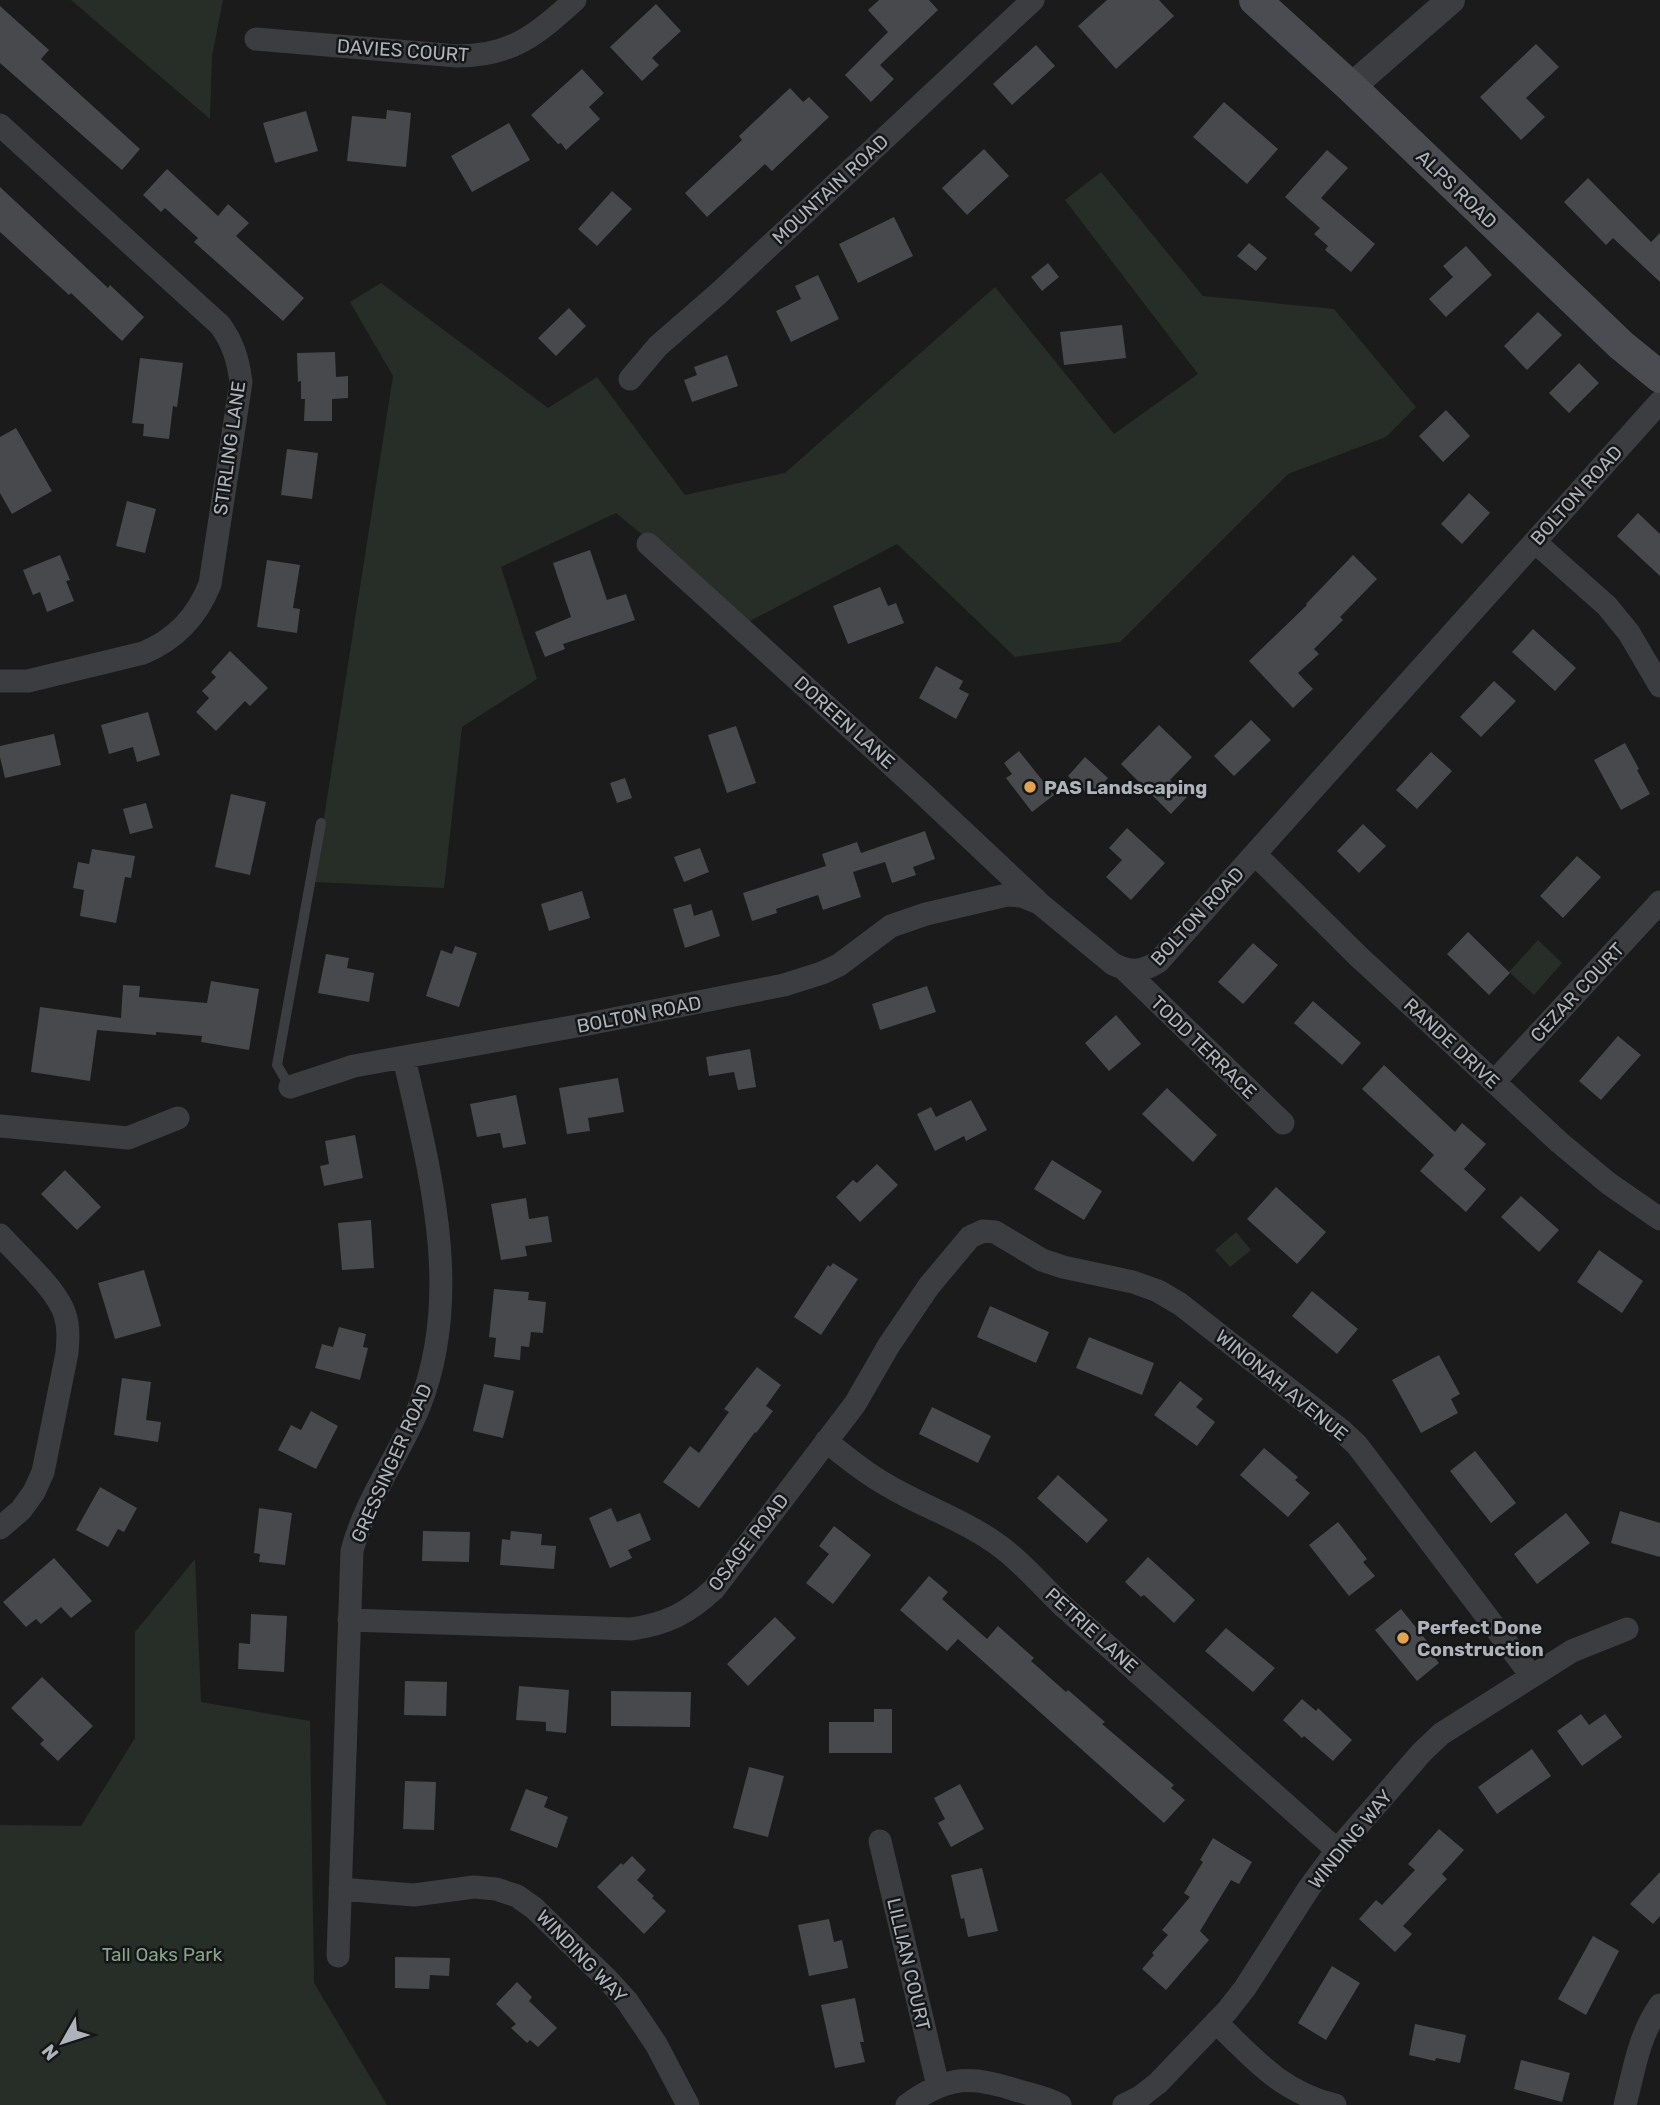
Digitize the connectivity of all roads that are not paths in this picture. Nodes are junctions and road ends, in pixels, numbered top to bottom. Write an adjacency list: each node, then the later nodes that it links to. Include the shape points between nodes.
1 (575, 0): 5 (street, DAVIES COURT, via 526,40 480,56)
2 (1033, 0): 9 (street, MOUNTAIN ROAD, via 658,346)
3 (1255, 0): 6 (main road, ALPS ROAD)
4 (1451, 0): 6 (street)
5 (256, 39)
6 (1350, 87): 8 (main road, ALPS ROAD)
7 (0, 125): 13 (street, STIRLING LANE, via 220,325 235,351 241,382 210,584 191,620 143,653 29,681)
8 (1660, 377)
9 (630, 379)
10 (1660, 402): 11 (street, BOLTON ROAD)
11 (1535, 542): 14 (street, via 1607,606); 16 (street, BOLTON ROAD)
12 (648, 544): 18 (street, DOREEN LANE)
13 (0, 681)
14 (1660, 686)
15 (321, 823): 22 (lane, via 277,1065)
16 (1255, 854): 19 (street, BOLTON ROAD, via 1158,962 1136,972); 21 (street, RANDE DRIVE)
17 (1660, 902): 21 (street, CEZAR COURT)
18 (1039, 903): 19 (street, BOLTON ROAD); 20 (street, BOLTON ROAD, via 1007,895 914,918 891,926 839,965 784,985)
19 (1125, 970): 24 (street, TODD TERRACE)
20 (404, 1058): 22 (street, BOLTON ROAD, via 354,1066); 31 (street, GRESSINGER ROAD, via 438,1234 440,1324 419,1406 357,1530)
21 (1494, 1082): 26 (street, RANDE DRIVE, via 1608,1183)
22 (290, 1087)
23 (178, 1118): 25 (street, via 128,1138)
24 (1283, 1123)
25 (0, 1126)
26 (1660, 1219)
27 (983, 1231): 29 (street, OSAGE ROAD, via 970,1237 929,1286 855,1404); 33 (street, WINONAH AVENUE, via 995,1232 1063,1268 1158,1291 1341,1430)
28 (0, 1235): 30 (street, via 58,1298 68,1333 43,1472 21,1510)
29 (826, 1441): 31 (street, OSAGE ROAD, via 714,1589 664,1622 632,1629); 35 (street, PETRIE LANE, via 894,1489 990,1539)
30 (0, 1528)
31 (349, 1620): 36 (street, GRESSINGER ROAD)
32 (1627, 1629): 33 (street, WINDING WAY, via 1572,1651)
33 (1531, 1675): 35 (street, WINDING WAY, via 1441,1734)
34 (880, 1841): 40 (street, LILLIAN COURT)
35 (1337, 1850): 39 (street, WINDING WAY, via 1245,1989)
36 (340, 1889): 37 (street, GRESSINGER ROAD); 41 (street, WINDING WAY, via 414,1895 474,1887 517,1896 627,2001)
37 (338, 1956)
38 (1660, 2005): 46 (street, via 1642,2038)
39 (1216, 2022): 44 (street, WINDING WAY, via 1158,2084); 45 (street, via 1291,2089)
40 (938, 2086): 42 (street); 43 (street, via 991,2081)
41 (688, 2105)
42 (907, 2105)
43 (1060, 2105)
44 (1124, 2105)
45 (1335, 2105)
46 (1625, 2105)

